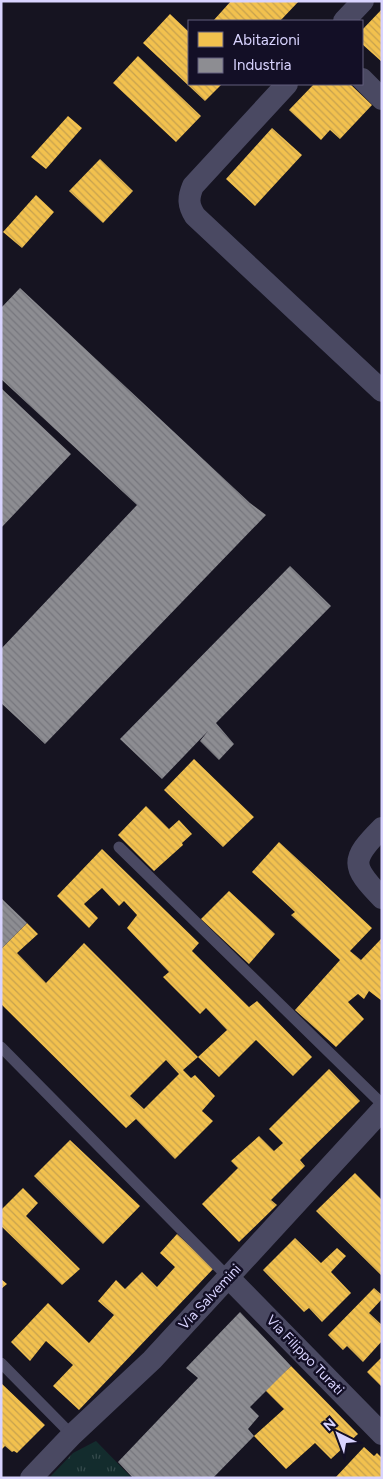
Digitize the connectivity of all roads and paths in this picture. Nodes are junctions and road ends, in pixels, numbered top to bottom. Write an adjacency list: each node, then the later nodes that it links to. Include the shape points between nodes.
1 (363, 1): 2 (street)
2 (345, 20)
3 (363, 81): 5 (street)
4 (286, 85): 6 (street, via 193,186 188,197 190,207 195,216)
5 (382, 99)
6 (382, 391)
7 (382, 828): 9 (street, via 358,856 358,868)
8 (119, 847): 11 (lane)
9 (382, 898)
10 (1, 1047): 13 (lane)
11 (382, 1104)
12 (382, 1110): 13 (street, Via Salvemini)
13 (228, 1277): 15 (street, Via Filippo Turati); 16 (street, Via Salvemini, via 152,1360)
14 (1, 1363): 16 (lane)
15 (382, 1434)
16 (72, 1435): 17 (street, Via Salvemini)
17 (31, 1478)

